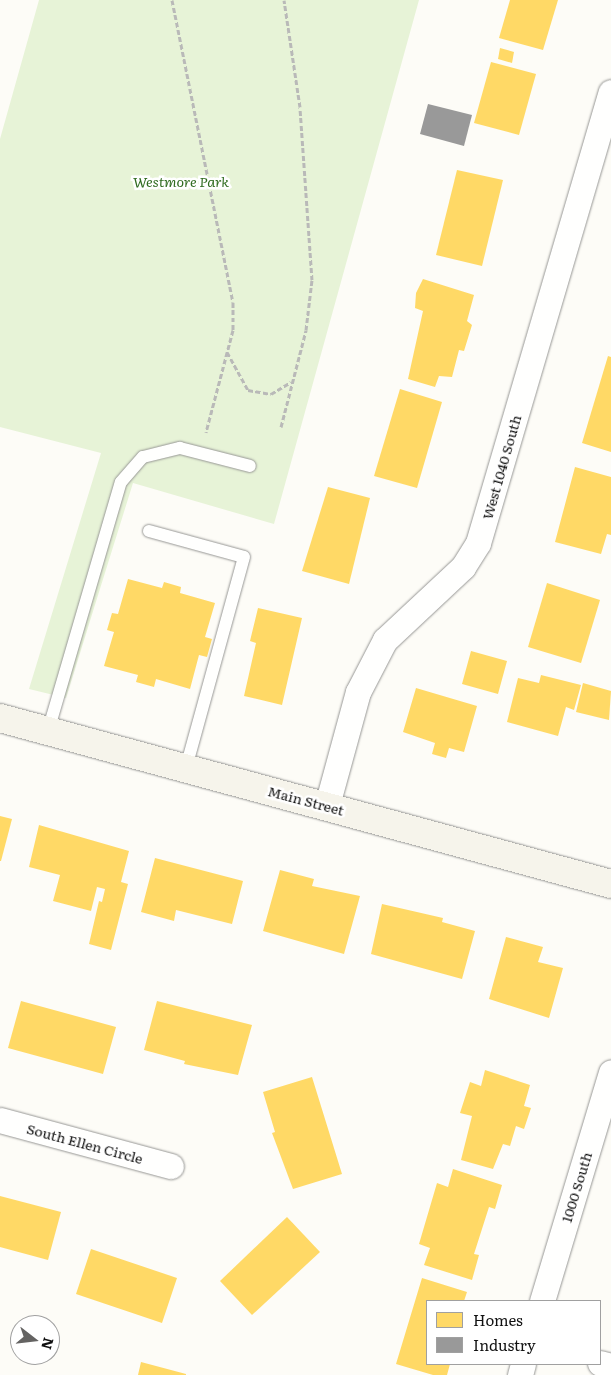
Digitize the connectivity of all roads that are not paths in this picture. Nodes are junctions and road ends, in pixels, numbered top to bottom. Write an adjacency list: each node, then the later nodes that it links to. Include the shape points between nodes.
1 (611, 92): 7 (street, West 1040 South, via 478,543 463,567 385,640 358,692)
2 (250, 466): 5 (lane, via 180,448 143,457 121,482)
3 (149, 531): 6 (lane, via 244,557)
4 (0, 718): 5 (street, Main Street)
5 (48, 730): 6 (street, Main Street)
6 (186, 768): 7 (street, Main Street)
7 (327, 805): 8 (street, Main Street)
8 (611, 884)
9 (611, 1072): 12 (street, 1000 South)
10 (0, 1120): 11 (street, South Ellen Circle)
11 (170, 1166)
12 (542, 1300)

